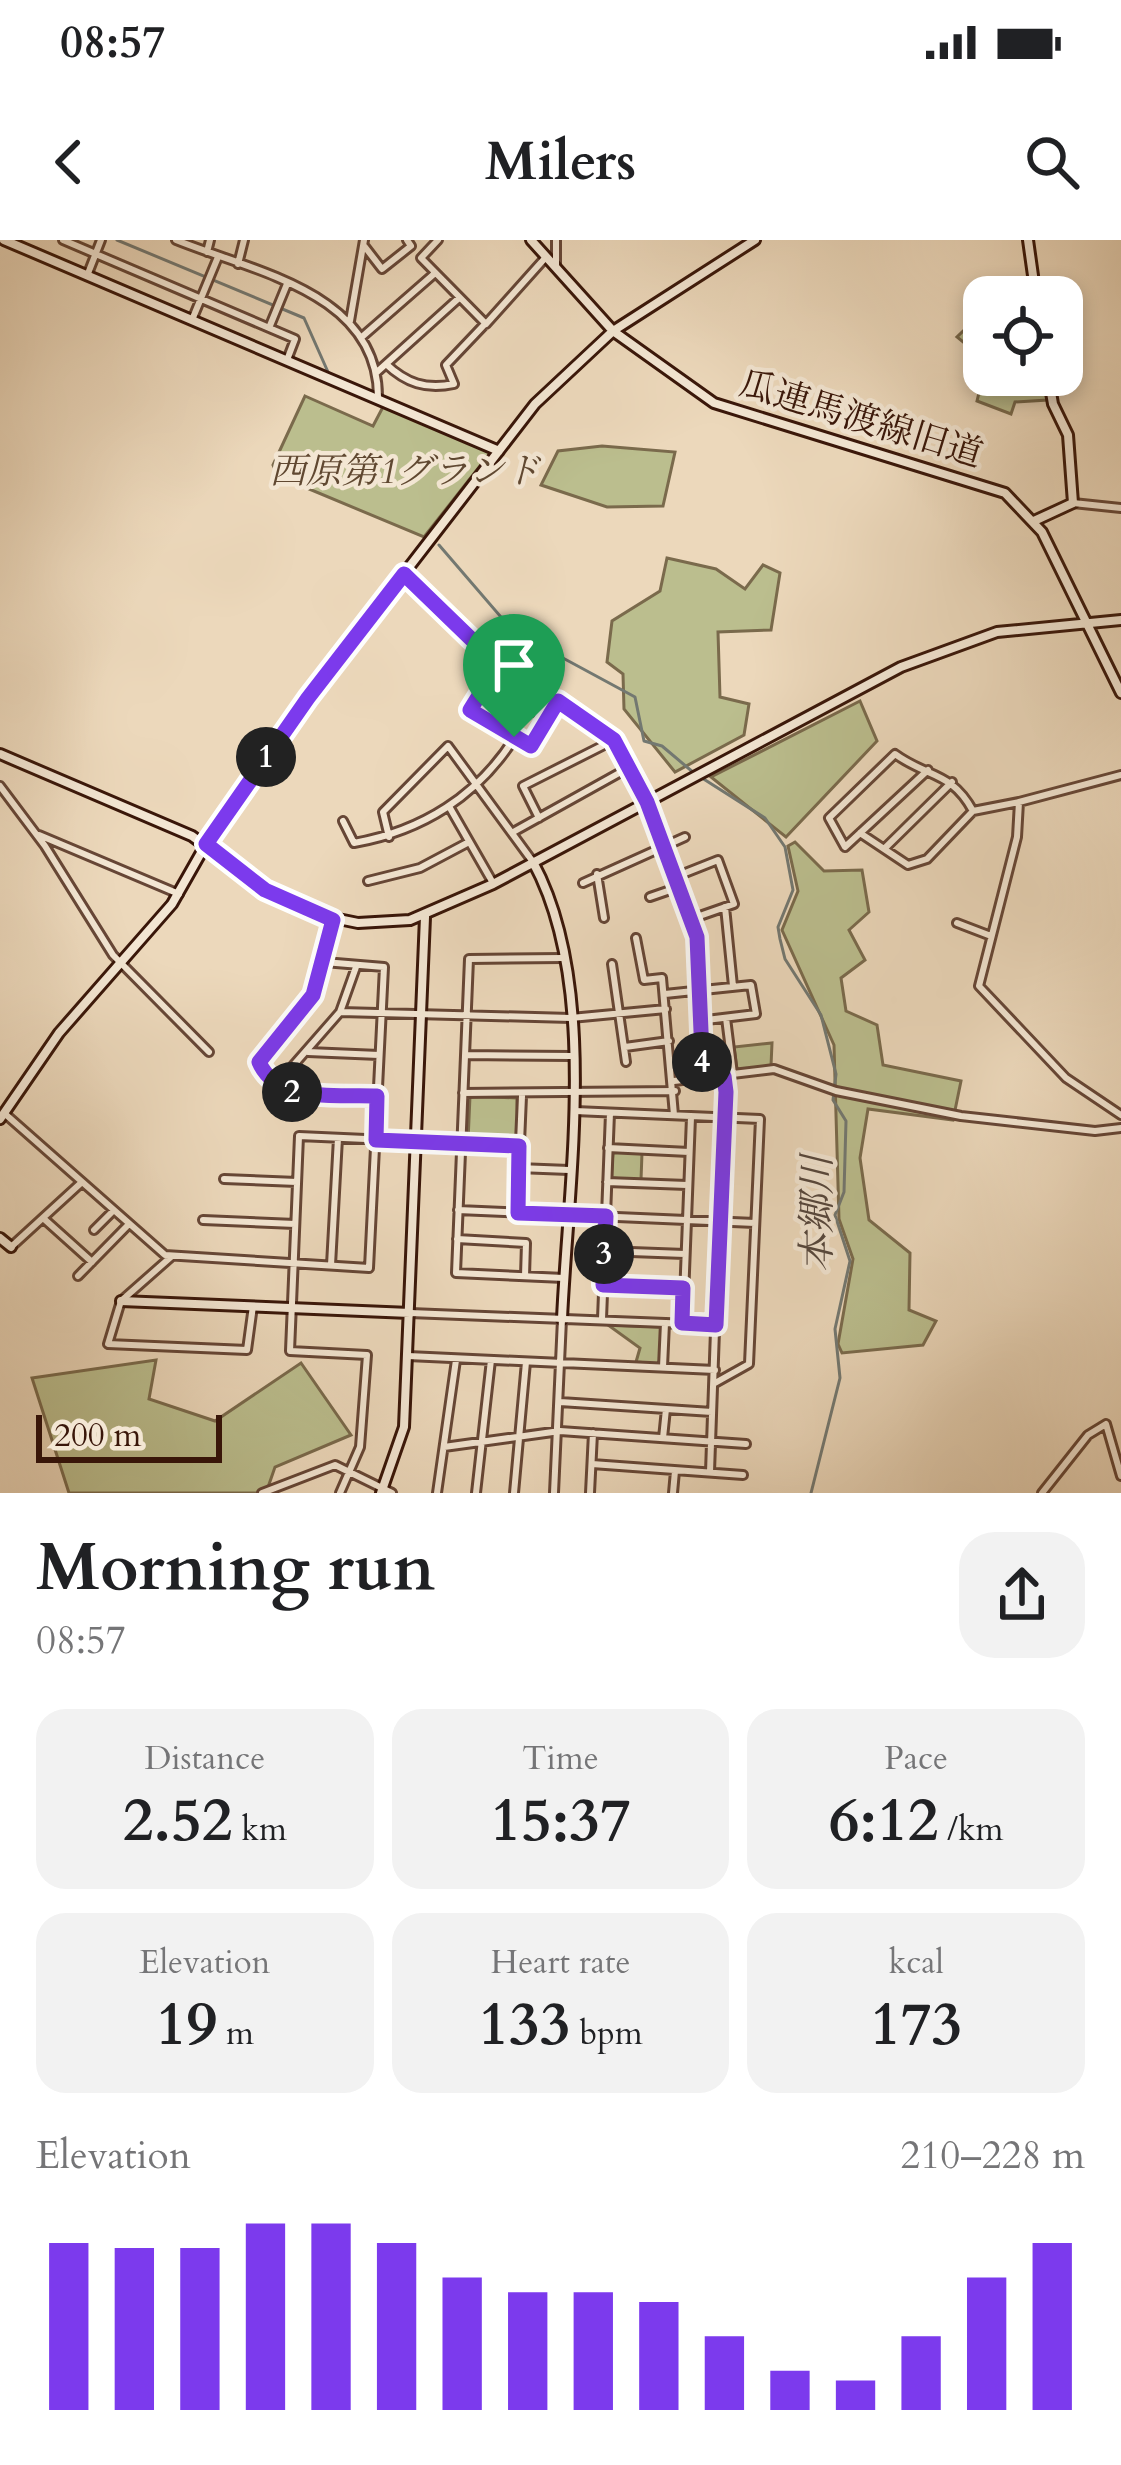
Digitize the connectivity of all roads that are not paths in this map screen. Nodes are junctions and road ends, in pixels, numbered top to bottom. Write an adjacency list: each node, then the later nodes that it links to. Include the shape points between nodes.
1 (4, 240): 22 (street)
2 (63, 240): 15 (street)
3 (101, 240): 15 (street)
4 (176, 240): 14 (street)
5 (210, 240): 14 (street)
6 (244, 240): 19 (street)
7 (438, 240): 18 (street)
8 (531, 240): 16 (street, 瓜連馬渡線旧道)
9 (556, 240): 20 (street)
10 (754, 240): 31 (street)
11 (1028, 240): 23 (street)
12 (409, 243): 13 (street, via 382,269); 18 (street)
13 (364, 244): 28 (street)
14 (207, 252): 17 (street)
15 (96, 254): 22 (street); 26 (street)
16 (547, 256): 20 (street, 瓜連馬渡線旧道); 29 (street)
17 (218, 257): 19 (street); 26 (street)
18 (422, 258): 21 (street)
19 (238, 264): 24 (street)
20 (556, 266): 31 (street, 瓜連馬渡線旧道)
21 (434, 274): 25 (street); 32 (street)
22 (87, 276): 27 (street)
23 (1033, 276)
24 (286, 284): 28 (street); 30 (street)
25 (459, 298): 29 (street); 34 (street)
26 (201, 299): 27 (street); 30 (street)
27 (192, 320): 33 (street)
28 (350, 321): 32 (street)
29 (486, 324): 34 (street, via 446,365 454,384 404,381)
30 (269, 328): 33 (street, via 296,339)
31 (614, 331): 38 (street, via 552,386); 41 (street, 瓜連馬渡線旧道, via 714,403 988,484)
32 (363, 336): 35 (street)
33 (287, 361): 37 (street)
34 (386, 364): 35 (street)
35 (377, 372): 37 (street)
36 (1052, 396): 39 (street, via 1068,434)
37 (378, 398): 38 (street)
38 (499, 451): 42 (street)
39 (1073, 503): 40 (street); 41 (street)
40 (1121, 508)
41 (1034, 521): 43 (street, 瓜連馬渡線旧道)
42 (404, 574): 45 (street); 71 (street)
43 (1086, 620): 44 (street); 47 (street, 瓜連馬渡線旧道); 59 (street, via 964,642 901,668)
44 (1121, 620)
45 (498, 665): 46 (street); 48 (street)
46 (487, 683): 49 (street); 50 (street, via 470,710)
47 (1121, 692)
48 (558, 701): 49 (street); 51 (street)
49 (547, 719): 50 (street, via 531,746)
50 (514, 737): 57 (street)
51 (614, 740): 53 (street); 63 (street, via 524,786)
52 (0, 754): 71 (street)
53 (630, 767): 59 (street); 63 (street)
54 (928, 770): 56 (street); 66 (street); 66 (street, via 895,754 829,818 845,847)
55 (1121, 775): 60 (street)
56 (952, 782): 62 (street); 73 (street)
57 (477, 783): 61 (street); 65 (street); 68 (street, via 448,746 383,812)
58 (0, 786): 67 (street)
59 (647, 802): 72 (street); 74 (street)
60 (1019, 802): 62 (street); 89 (street)
61 (450, 808): 68 (street); 70 (street)
62 (973, 811): 73 (street, via 927,859 908,865)
63 (539, 818): 65 (street)
64 (343, 821): 68 (street, via 354,843)
65 (515, 831): 74 (street)
66 (860, 833): 73 (street)
67 (38, 835): 81 (street); 92 (street)
68 (388, 837)
69 (685, 837): 72 (street)
70 (469, 842): 77 (street, via 420,868); 79 (street)
71 (206, 844): 81 (street); 86 (street, via 265,890)
72 (664, 845): 75 (street); 76 (street)
73 (884, 849)
74 (533, 862): 79 (street); 91 (street, via 554,901)
75 (598, 874): 78 (street); 85 (street)
76 (675, 877): 80 (street); 83 (street, via 718,860 734,904)
77 (368, 881)
78 (583, 883)
79 (493, 884): 84 (street)
80 (679, 886): 82 (street); 87 (street)
81 (179, 894): 92 (street)
82 (650, 897)
83 (725, 907): 87 (street); 96 (street)
84 (424, 917): 86 (street); 103 (street)
85 (604, 918)
86 (333, 920): 93 (street)
87 (691, 920): 97 (street)
88 (957, 923): 89 (street)
89 (991, 936): 130 (street, via 980,986 1066,1078)
90 (636, 938): 98 (street, via 644,980 662,978)
91 (563, 958): 104 (street); 106 (street, via 469,958)
92 (118, 962): 110 (street); 131 (street)
93 (324, 962): 95 (street); 119 (street, via 313,995 259,1062)
94 (612, 964): 101 (street)
95 (356, 967): 100 (street); 102 (street, via 384,967)
96 (733, 986): 97 (street); 105 (street, via 751,985 756,1014)
97 (699, 991): 98 (street); 107 (street)
98 (664, 994): 99 (street)
99 (666, 1009): 101 (street); 108 (street)
100 (340, 1012): 102 (street); 111 (street)
101 (621, 1014): 104 (street); 109 (street)
102 (381, 1015): 103 (street); 112 (street)
103 (424, 1017): 106 (street); 137 (street)
104 (571, 1018): 106 (street); 114 (street)
105 (726, 1018): 107 (street); 116 (street)
106 (466, 1019): 113 (street)
107 (698, 1022): 117 (street)
108 (669, 1041): 109 (street); 118 (street)
109 (626, 1047): 115 (street)
110 (208, 1052)
111 (308, 1052): 112 (street); 119 (street)
112 (380, 1055): 124 (street)
113 (465, 1055): 114 (street); 122 (street)
114 (572, 1056): 120 (street)
115 (626, 1062)
116 (728, 1075): 117 (street); 133 (street); 134 (street, via 774,1069 961,1116)
117 (703, 1078): 118 (street)
118 (674, 1081): 121 (street)
119 (277, 1084): 124 (street)
120 (572, 1090): 123 (street); 125 (street); 126 (street)
121 (675, 1091): 123 (street); 129 (street)
122 (463, 1093): 125 (street); 138 (street)
123 (625, 1093): 128 (street)
124 (377, 1096): 136 (street)
125 (522, 1096): 139 (street)
126 (572, 1111): 127 (street); 143 (street)
127 (610, 1113): 128 (street); 140 (street)
128 (625, 1114): 129 (street)
129 (674, 1115): 132 (street)
130 (1121, 1115)
131 (2, 1116): 145 (street)
132 (691, 1116): 133 (street); 141 (street)
133 (725, 1118): 157 (street); 158 (street, via 760,1119)
134 (1121, 1128)
135 (338, 1138): 136 (street); 146 (street, via 299,1136); 170 (street)
136 (376, 1140): 137 (street); 170 (street, via 369,1268)
137 (418, 1142): 138 (street); 179 (street)
138 (460, 1144): 139 (street); 150 (street)
139 (519, 1146): 142 (street)
140 (608, 1148): 141 (street); 147 (street)
141 (689, 1152): 148 (street)
142 (518, 1168): 143 (street); 151 (street)
143 (569, 1170): 152 (street)
144 (224, 1179): 146 (street)
145 (82, 1182): 149 (street); 154 (street)
146 (297, 1182): 160 (street)
147 (607, 1182): 148 (street); 153 (street)
148 (688, 1186): 156 (street)
149 (113, 1210): 159 (street); 161 (street)
150 (458, 1210): 151 (street); 163 (street)
151 (518, 1213): 152 (street)
152 (567, 1215): 153 (street); 173 (street)
153 (606, 1216): 156 (street); 165 (street)
154 (43, 1218): 164 (street); 168 (street)
155 (203, 1220): 160 (street)
156 (687, 1220): 157 (street); 166 (street)
157 (721, 1221): 158 (street); 184 (street)
158 (755, 1223): 192 (street, via 749,1364)
159 (129, 1224): 167 (street); 168 (street)
160 (296, 1224): 169 (street)
161 (94, 1230)
162 (0, 1238): 164 (street)
163 (457, 1239): 172 (street, via 526,1243); 172 (street, via 456,1273)
164 (11, 1247)
165 (604, 1251): 166 (street); 174 (street)
166 (686, 1254): 175 (street)
167 (172, 1256): 169 (street); 176 (street)
168 (92, 1262): 171 (street)
169 (294, 1264): 170 (street); 178 (street)
170 (332, 1265)
171 (78, 1276)
172 (525, 1276): 173 (street)
173 (564, 1277): 180 (street)
174 (603, 1285): 175 (street); 181 (street)
175 (683, 1288): 183 (street)
176 (121, 1301): 177 (street); 177 (street, via 108,1344 247,1351)
177 (253, 1306): 178 (street)
178 (291, 1307): 179 (street); 205 (street, via 290,1351 367,1355)
179 (410, 1312): 180 (street); 185 (street)
180 (562, 1318): 181 (street); 189 (street)
181 (602, 1320): 182 (street)
182 (665, 1322): 183 (street); 190 (street)
183 (682, 1323): 184 (street)
184 (716, 1325): 191 (street)
185 (408, 1356): 186 (street); 210 (street, via 404,1426)
186 (456, 1359): 187 (street); 203 (street)
187 (491, 1360): 188 (street); 200 (street)
188 (526, 1362): 189 (street); 198 (street)
189 (561, 1363): 190 (street); 193 (street)
190 (663, 1367): 191 (street)
191 (715, 1370): 192 (street)
192 (715, 1383): 195 (street)
193 (560, 1402): 194 (street); 196 (street)
194 (666, 1409): 195 (street); 199 (street)
195 (713, 1412): 201 (street)
196 (560, 1431): 197 (street); 198 (street); 216 (street)
197 (593, 1433): 199 (street); 204 (street)
198 (521, 1434): 200 (street); 215 (street)
199 (663, 1438): 201 (street)
200 (483, 1440): 203 (street); 214 (street)
201 (712, 1442): 202 (street); 207 (street)
202 (746, 1444)
203 (444, 1447): 213 (street)
204 (592, 1464): 206 (street); 217 (street)
205 (352, 1470): 210 (street); 211 (street, via 334,1465); 212 (street)
206 (675, 1471): 207 (street); 218 (street)
207 (710, 1472): 208 (street)
208 (742, 1475)
209 (1121, 1476): 219 (street, via 1106,1424)
210 (385, 1491)
211 (262, 1493)
212 (340, 1493)
213 (436, 1493)
214 (476, 1493)
215 (514, 1493)
216 (554, 1493)
217 (590, 1493)
218 (673, 1493)
219 (1042, 1493)

